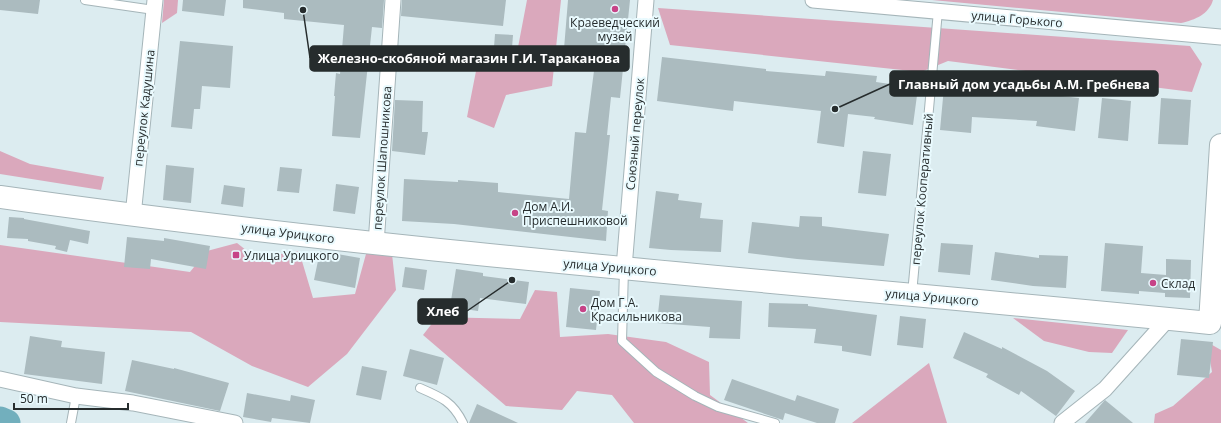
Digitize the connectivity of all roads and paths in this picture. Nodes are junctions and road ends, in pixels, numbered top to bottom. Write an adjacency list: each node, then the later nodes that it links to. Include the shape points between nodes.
1 (85, 0): 5 (lane)
2 (393, 0): 11 (street, переулок Шапошникова)
3 (646, 0): 12 (street, Союзный переулок)
4 (813, 0): 6 (street, улица Горького)
5 (154, 5): 10 (street, переулок Кадушина)
6 (938, 12): 7 (street, улица Горького); 13 (lane, переулок Кооперативный)
7 (1221, 37)
8 (1221, 145): 15 (main road)
9 (0, 197): 10 (main road, улица Урицкого)
10 (133, 216): 11 (main road, улица Урицкого)
11 (376, 244): 12 (main road, улица Урицкого)
12 (624, 268): 13 (main road, улица Урицкого); 22 (lane, via 622,341 656,372 695,396 718,407)
13 (912, 295): 14 (main road, улица Урицкого)
14 (1168, 319): 15 (main road, улица Урицкого); 23 (street, via 1104,389)
15 (1215, 323)
16 (0, 379): 18 (street)
17 (420, 388): 21 (lane, via 444,398 457,411)
18 (76, 396): 19 (lane); 20 (street, via 133,403)
19 (71, 423)
20 (235, 423)
21 (463, 423)
22 (775, 423)
23 (1062, 423)

